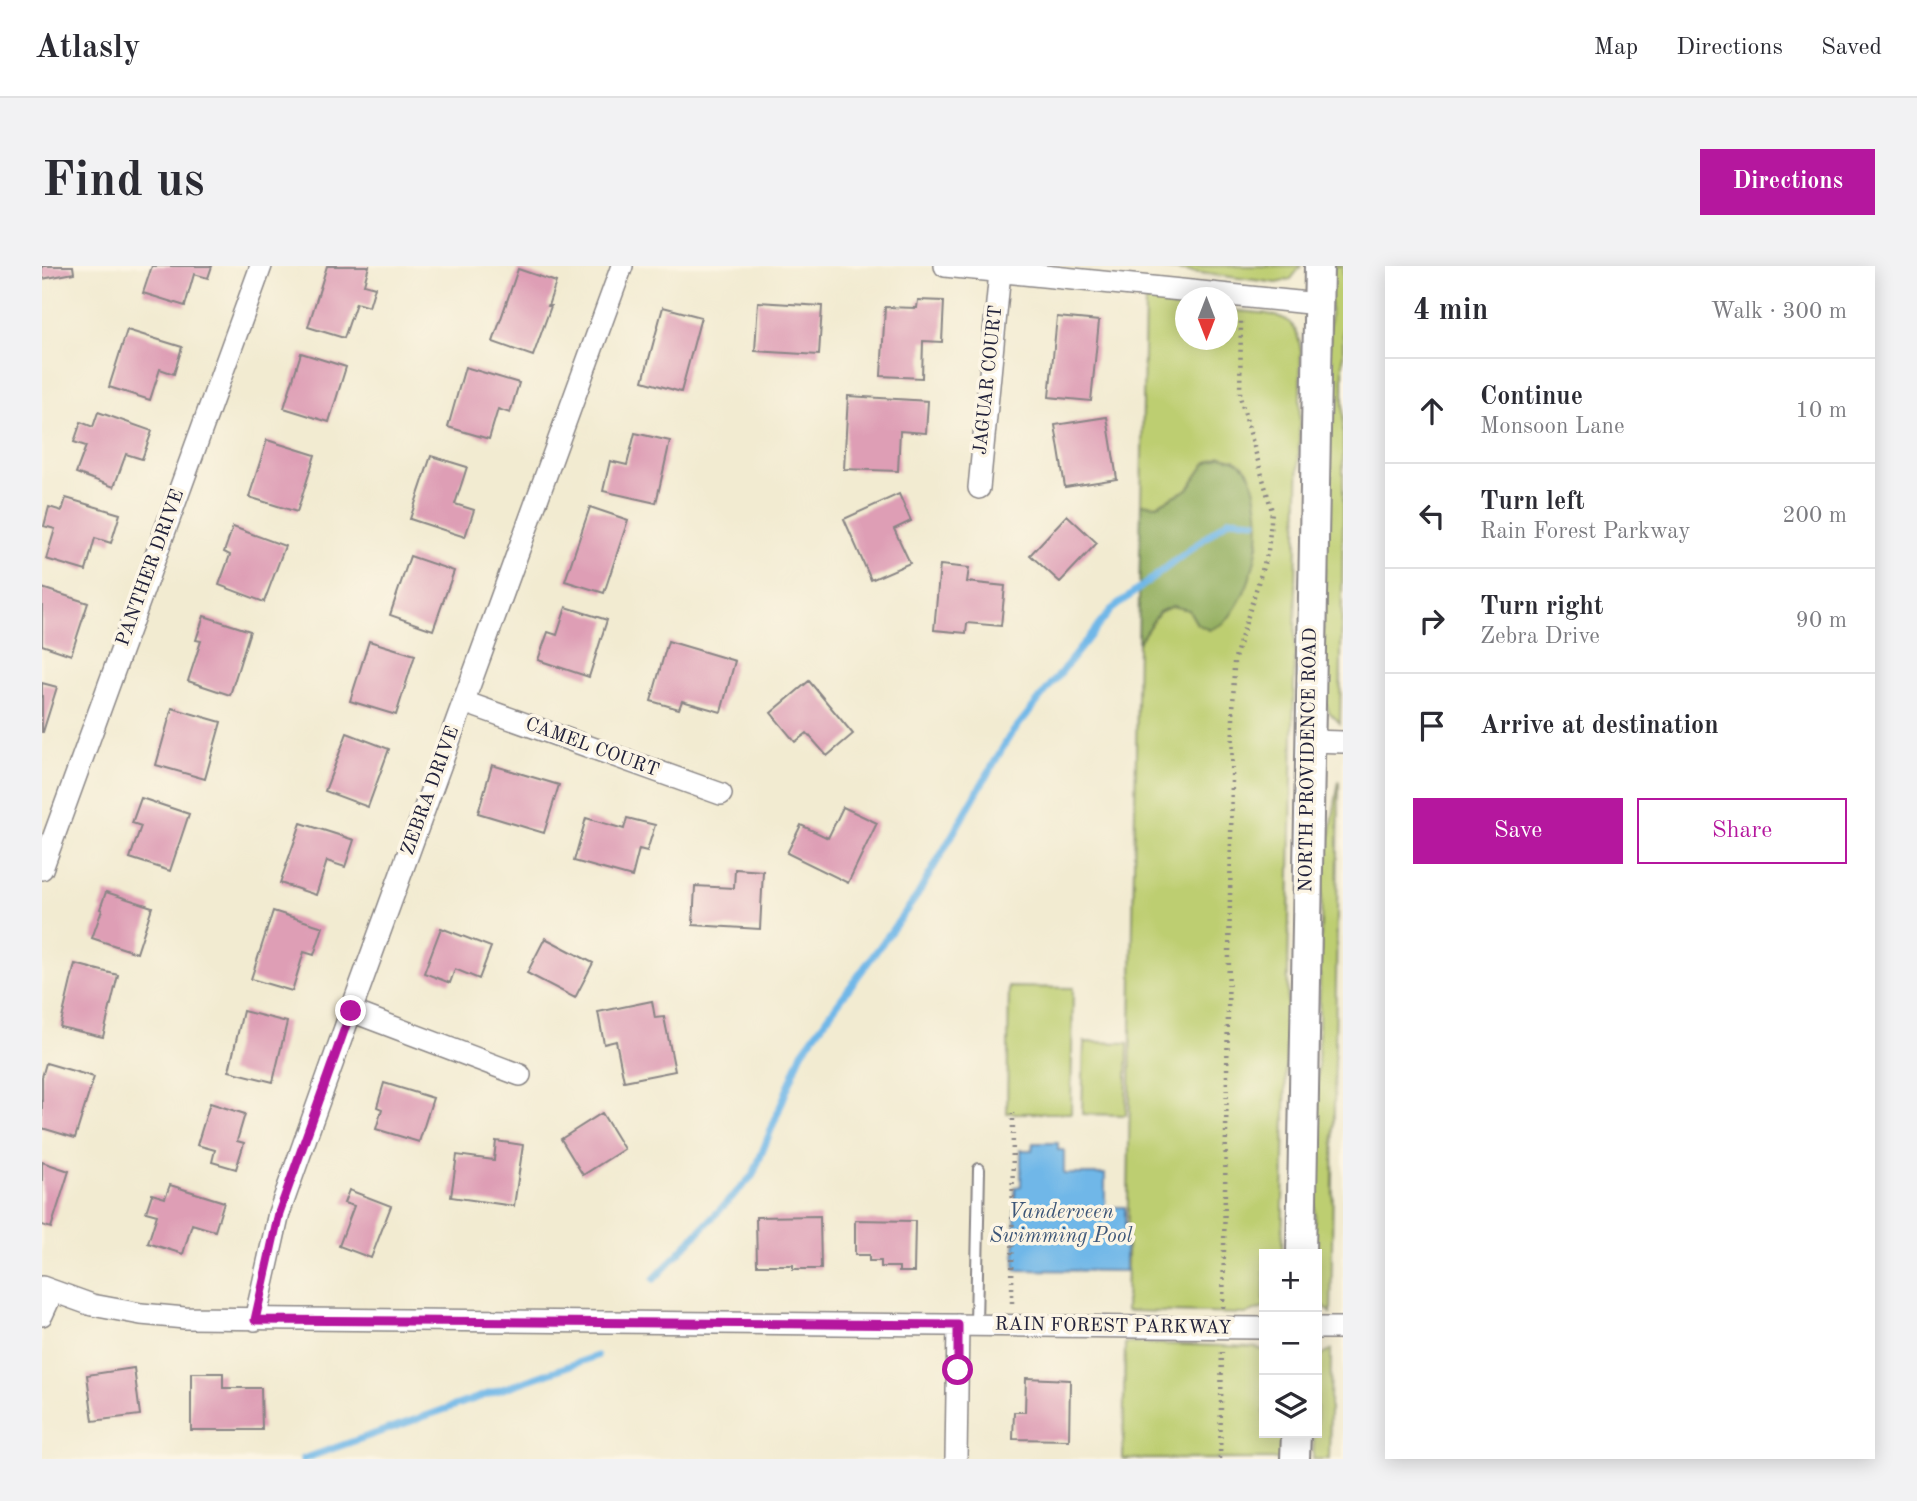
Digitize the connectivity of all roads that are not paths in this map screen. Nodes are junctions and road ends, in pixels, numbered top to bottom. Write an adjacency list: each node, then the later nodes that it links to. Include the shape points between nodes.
1 (261, 266): 12 (street, PANTHER DRIVE)
2 (622, 266): 8 (street, ZEBRA DRIVE)
3 (945, 266): 5 (street)
4 (1319, 266): 6 (street, NORTH PROVIDENCE ROAD)
5 (1000, 272): 6 (street); 7 (street, JAGUAR COURT)
6 (1318, 304): 9 (street, NORTH PROVIDENCE ROAD)
7 (979, 488)
8 (464, 702): 11 (street, CAMEL COURT); 13 (street, ZEBRA DRIVE)
9 (1309, 741): 10 (street); 16 (street, NORTH PROVIDENCE ROAD)
10 (1343, 742)
11 (721, 794)
12 (42, 869)
13 (351, 1011): 14 (street); 19 (street, ZEBRA DRIVE, via 279,1213)
14 (520, 1074)
15 (979, 1169): 20 (lane)
16 (1301, 1249)
17 (47, 1289): 18 (street); 19 (street, RAIN FOREST PARKWAY, via 141,1314)
18 (42, 1315)
19 (255, 1320): 20 (street, RAIN FOREST PARKWAY)
20 (967, 1325): 21 (street, RAIN FOREST PARKWAY); 25 (street)
21 (1259, 1328)
22 (1322, 1328): 23 (street)
23 (1343, 1328)
24 (1296, 1438): 26 (street)
25 (956, 1459)
26 (1295, 1459)

